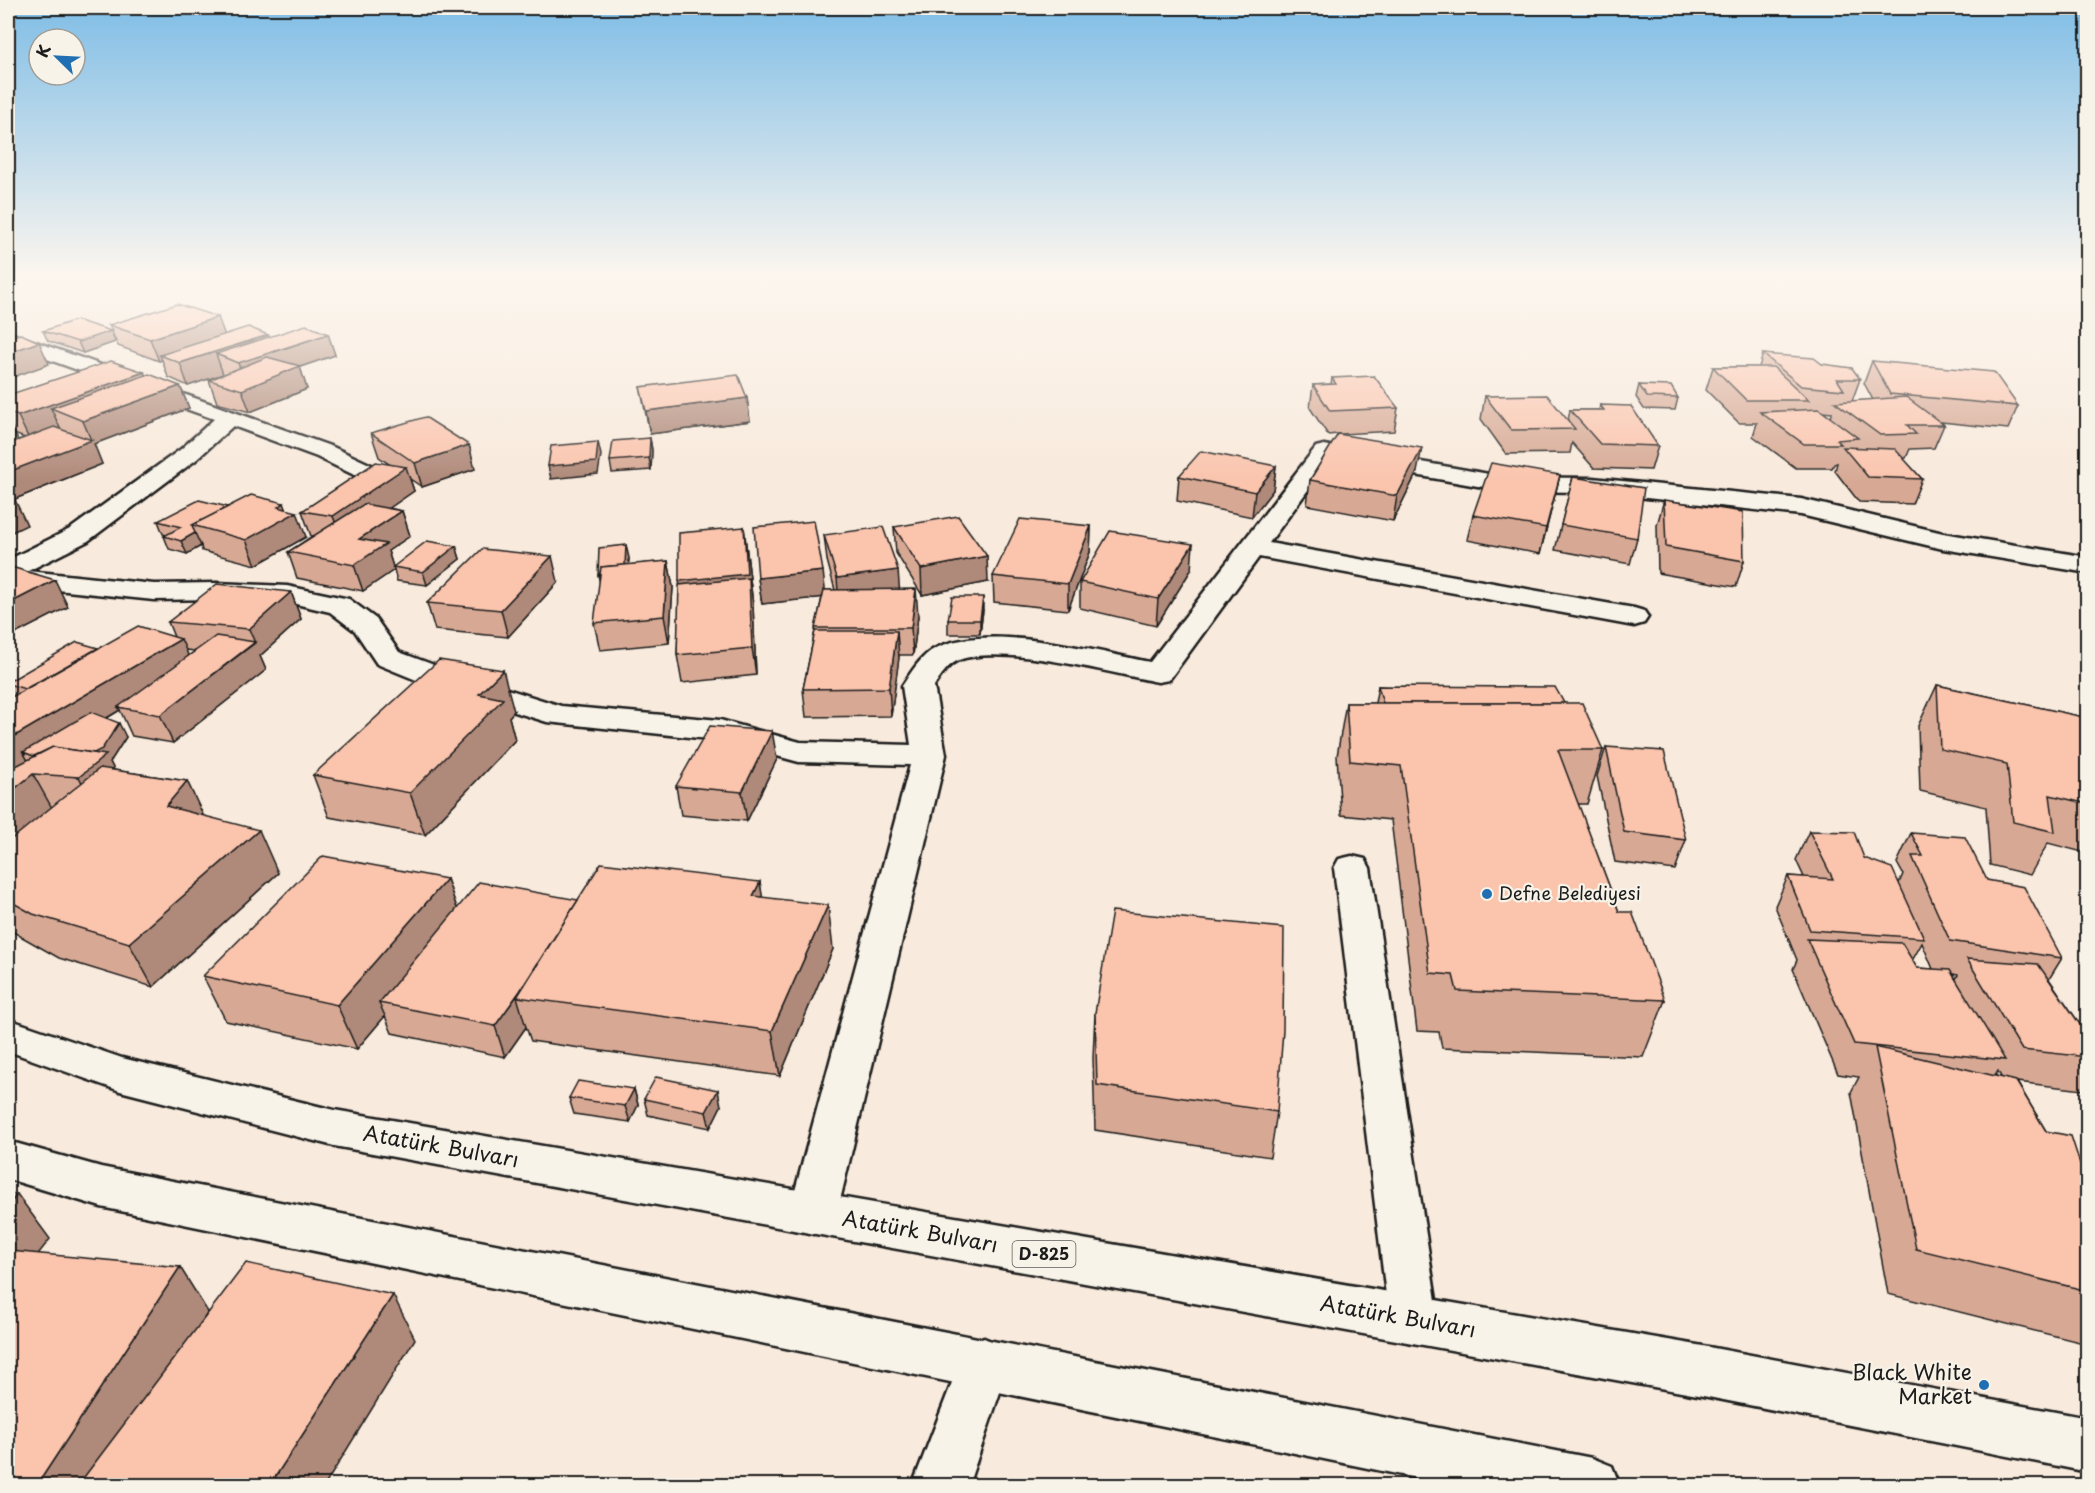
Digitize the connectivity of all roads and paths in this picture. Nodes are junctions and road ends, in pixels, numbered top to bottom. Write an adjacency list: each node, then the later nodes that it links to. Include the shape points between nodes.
1 (21, 343): 2 (main road)
2 (230, 417): 3 (main road, via 325,452); 6 (main road, via 189,454 79,535)
3 (384, 480)
4 (1253, 548): 5 (main road, via 1324,452 1506,484 1592,485 1801,507 1943,541); 8 (main road); 9 (main road, via 1158,673 1032,650 985,647 948,654 918,686)
5 (2088, 565)
6 (8, 570)
7 (8, 577): 9 (main road, via 154,592 288,594 339,605 366,625 388,658 558,715 720,730 800,752)
8 (1634, 617)
9 (928, 755): 13 (main road)
10 (1352, 868): 14 (main road)
11 (8, 1035): 13 (main road, Atatürk Bulvarı / D-825, via 120,1074 334,1128)
12 (8, 1161): 15 (main road, via 101,1187)
13 (813, 1213): 14 (main road, Atatürk Bulvarı / D-825)
14 (1414, 1320): 16 (main road, Atatürk Bulvarı / D-825)
15 (984, 1364): 17 (main road); 18 (main road)
16 (2088, 1445)
17 (940, 1485)
18 (1592, 1485)

